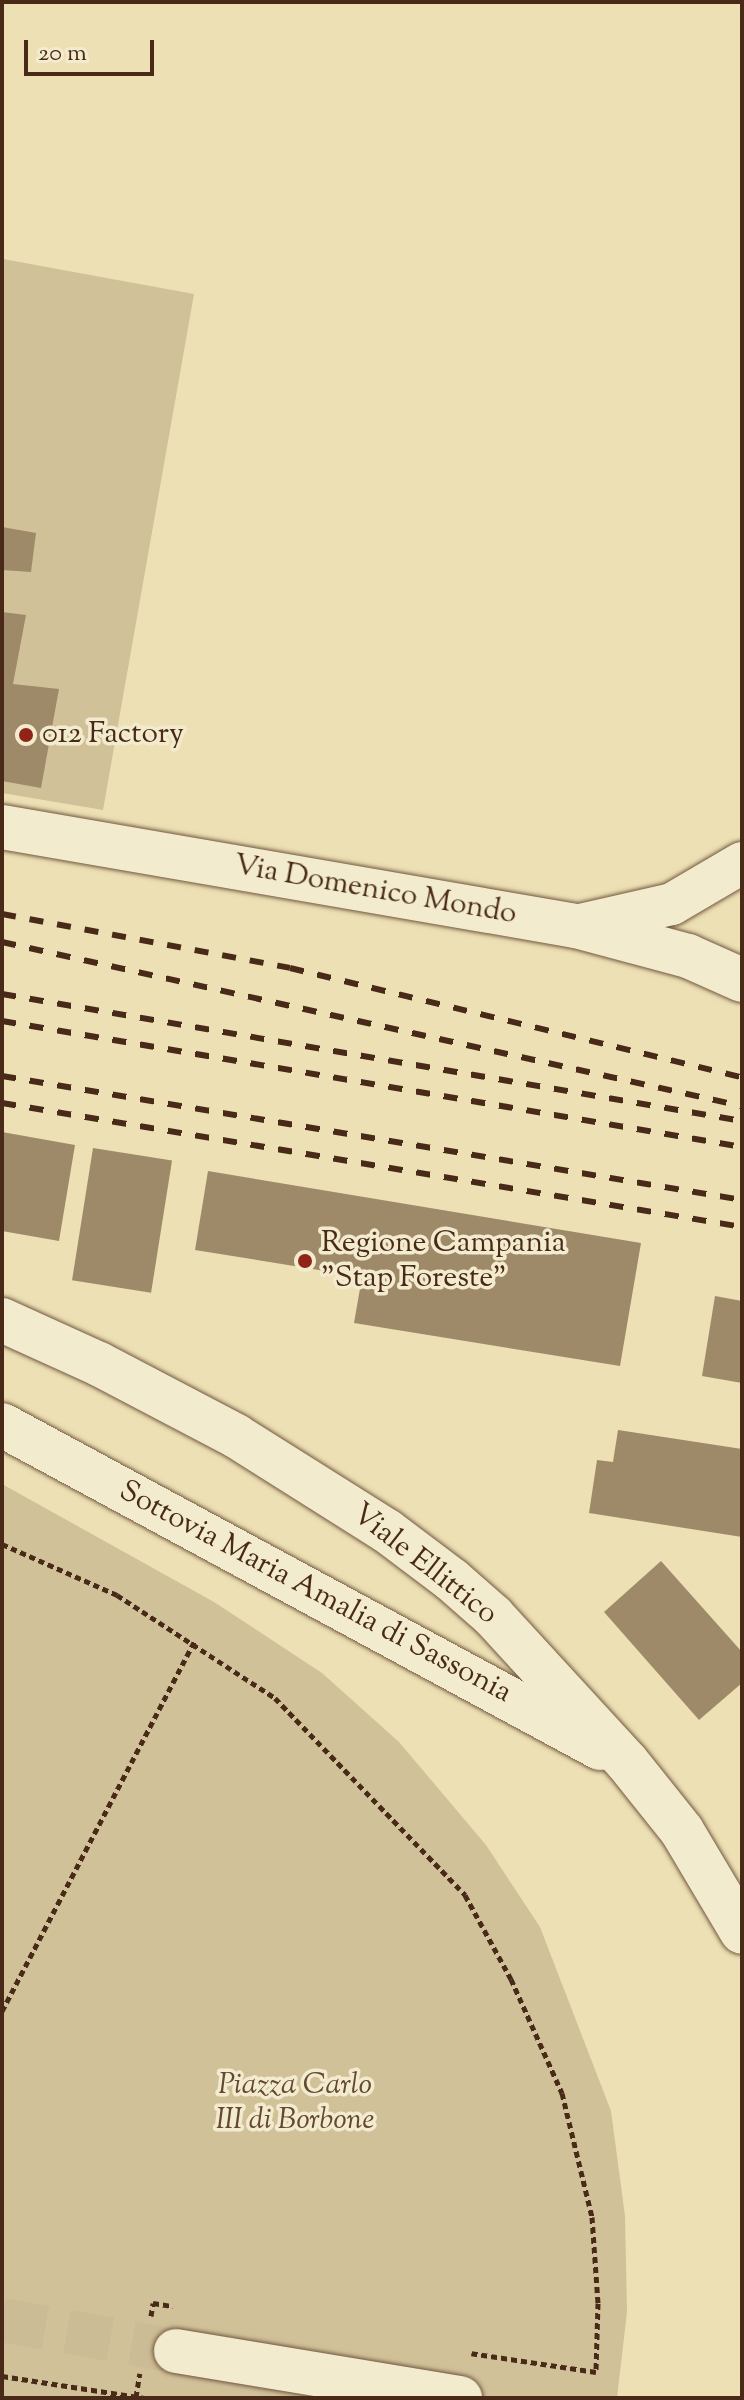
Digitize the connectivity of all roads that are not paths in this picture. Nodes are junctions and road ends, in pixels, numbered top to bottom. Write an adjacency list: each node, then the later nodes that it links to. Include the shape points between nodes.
1 (2, 827): 3 (main road, Via Domenico Mondo)
2 (742, 863): 3 (street, via 672,904)
3 (576, 926): 4 (main road, Via Domenico Mondo)
4 (741, 976)
5 (2, 1320): 7 (main road, Viale Ellittico, via 186,1408 387,1531 493,1616)
6 (2, 1425): 7 (main road, Sottovia Maria Amalia di Sassonia)
7 (627, 1762): 8 (main road, Viale Ellittico, via 682,1831)
8 (742, 1932)
9 (176, 2351): 10 (main road)
10 (460, 2398)

